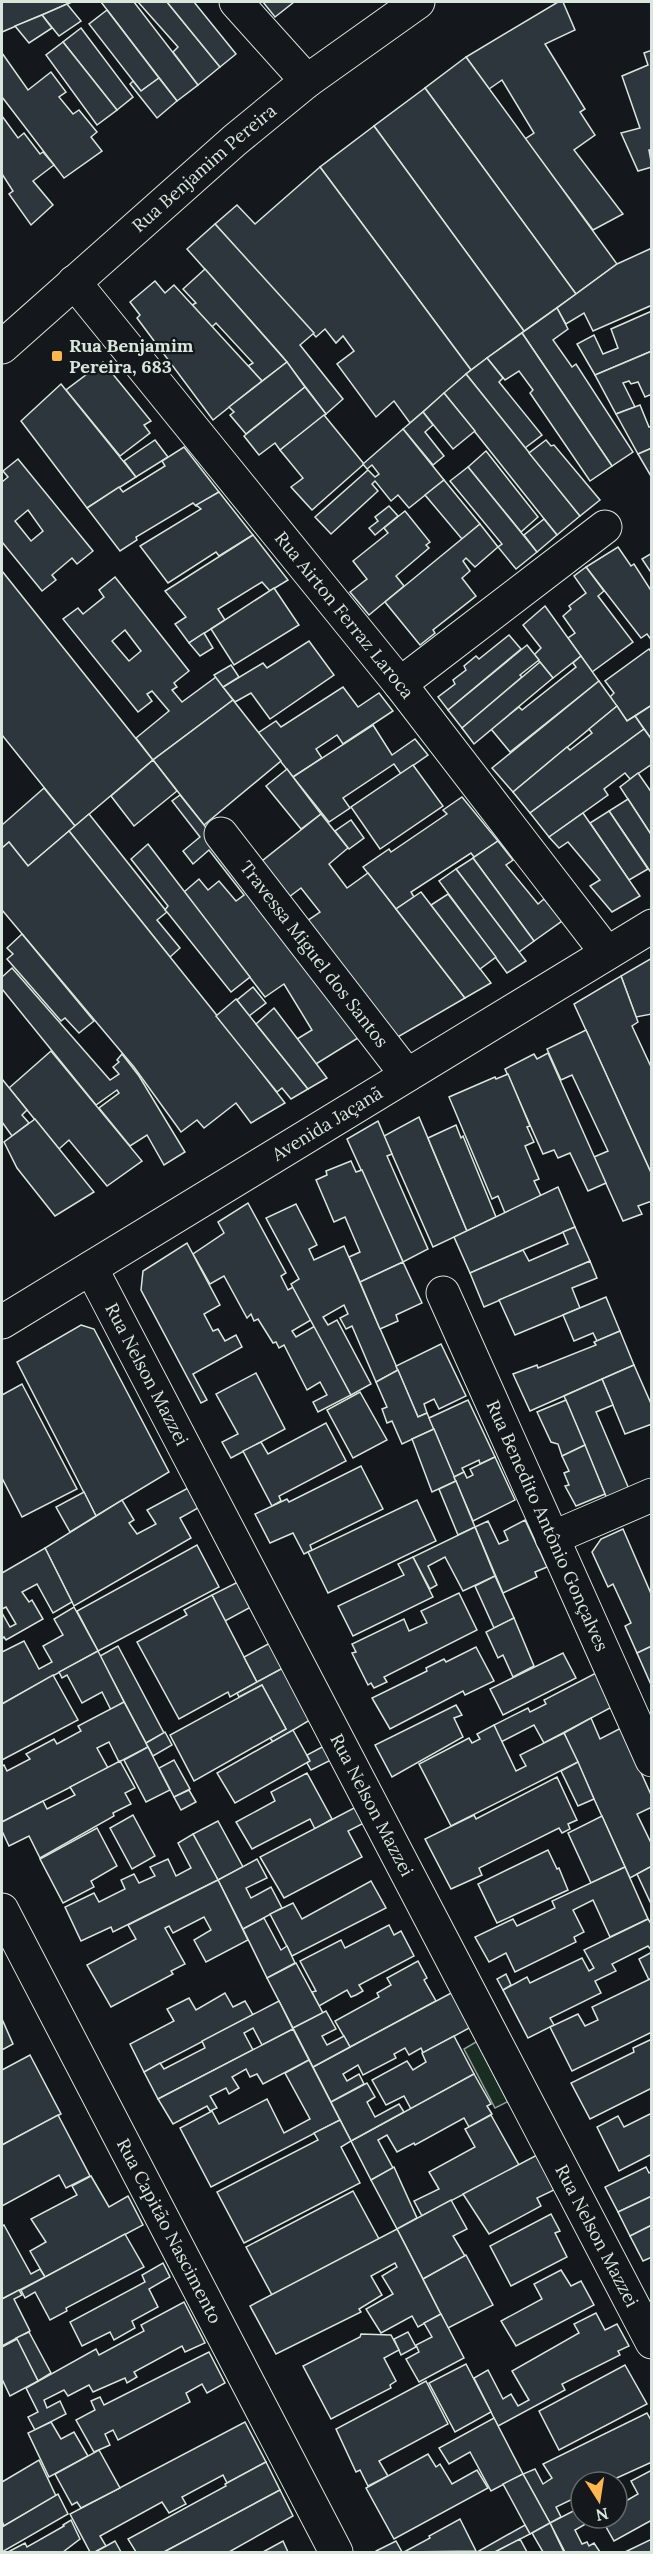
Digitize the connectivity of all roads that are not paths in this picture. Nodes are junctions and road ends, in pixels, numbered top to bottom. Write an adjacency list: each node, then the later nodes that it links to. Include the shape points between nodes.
1 (236, 2): 3 (street)
2 (418, 2): 3 (street, Rua Benjamim Pereira)
3 (307, 81): 4 (street, Rua Benjamim Pereira)
4 (74, 282): 5 (street, Rua Benjamim Pereira); 7 (street, Rua Airton Ferraz Laroca)
5 (2, 348)
6 (605, 527): 7 (street)
7 (400, 684): 10 (street, Rua Airton Ferraz Laroca)
8 (220, 834): 11 (street, Travessa Miguel dos Santos)
9 (651, 926): 10 (street, Avenida Jaçanã)
10 (607, 953): 11 (street, Avenida Jaçanã)
11 (407, 1076): 12 (street, Avenida Jaçanã)
12 (91, 1268): 14 (street, Avenida Jaçanã); 19 (street, Rua Nelson Mazzei)
13 (443, 1293): 16 (street, Rua Benedito Antônio Gonçalves)
14 (2, 1322)
15 (651, 1495): 16 (street)
16 (552, 1538): 17 (street, Rua Benedito Antônio Gonçalves)
17 (651, 1760)
18 (2, 1910): 20 (street, Rua Capitão Nascimento)
19 (651, 2342)
20 (336, 2553)

